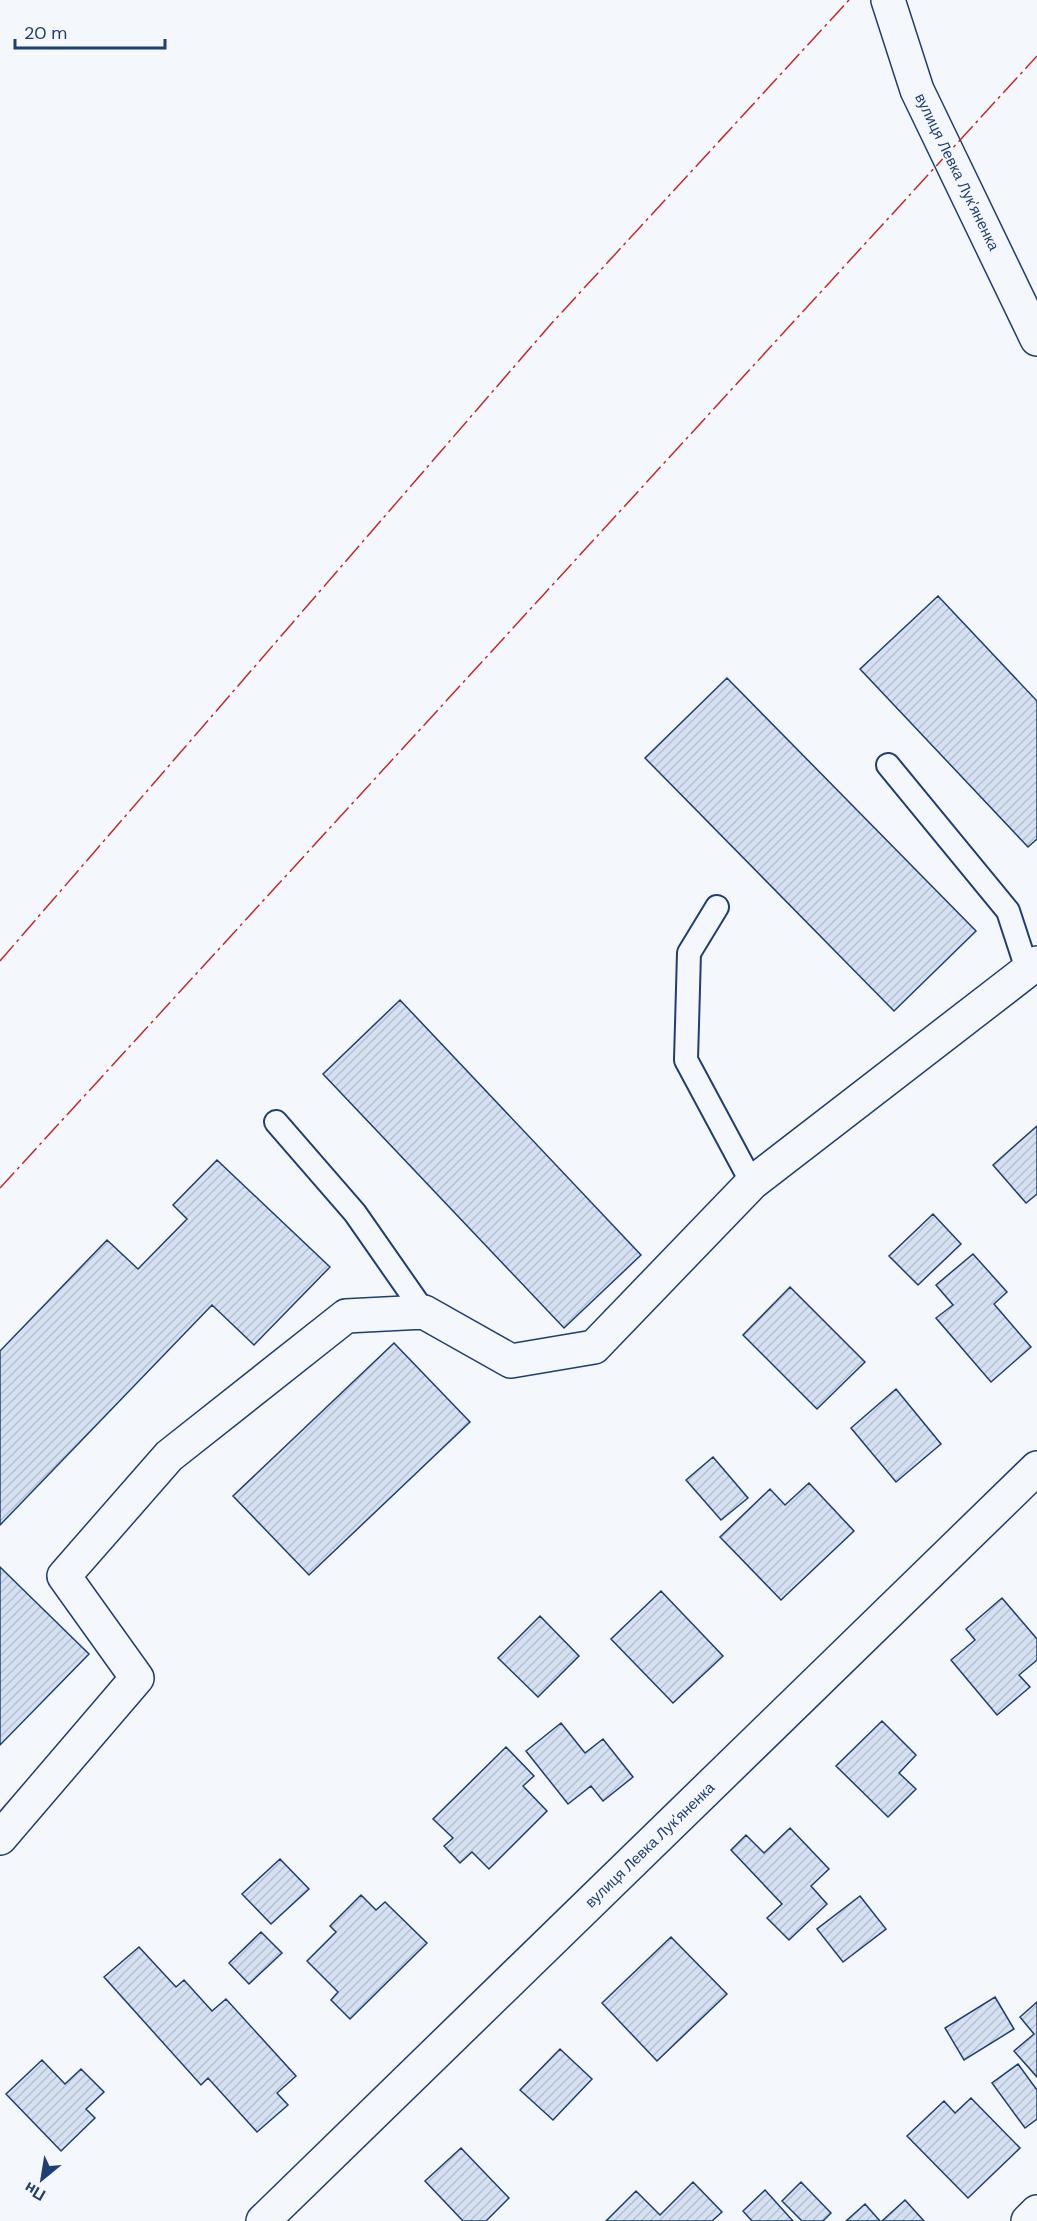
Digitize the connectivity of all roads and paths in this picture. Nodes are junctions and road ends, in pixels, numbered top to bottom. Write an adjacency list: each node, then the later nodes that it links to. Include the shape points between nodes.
1 (888, 0): 2 (street, вулиця Левка Лук'яненка, via 917,90)
2 (1037, 339)
3 (888, 765): 5 (lane, via 1008,910)
4 (717, 907): 7 (lane, via 689,953 686,1060)
5 (1033, 967): 7 (street)
6 (276, 1122): 8 (lane, via 355,1213)
7 (752, 1183): 8 (street, via 594,1347 510,1362)
8 (424, 1312): 10 (street, via 346,1316 169,1456 64,1576 137,1678)
9 (1037, 1468): 12 (street, вулиця Левка Лук'яненка)
10 (0, 1838)
11 (1037, 2212): 13 (street)
12 (263, 2221)
13 (1028, 2221)

